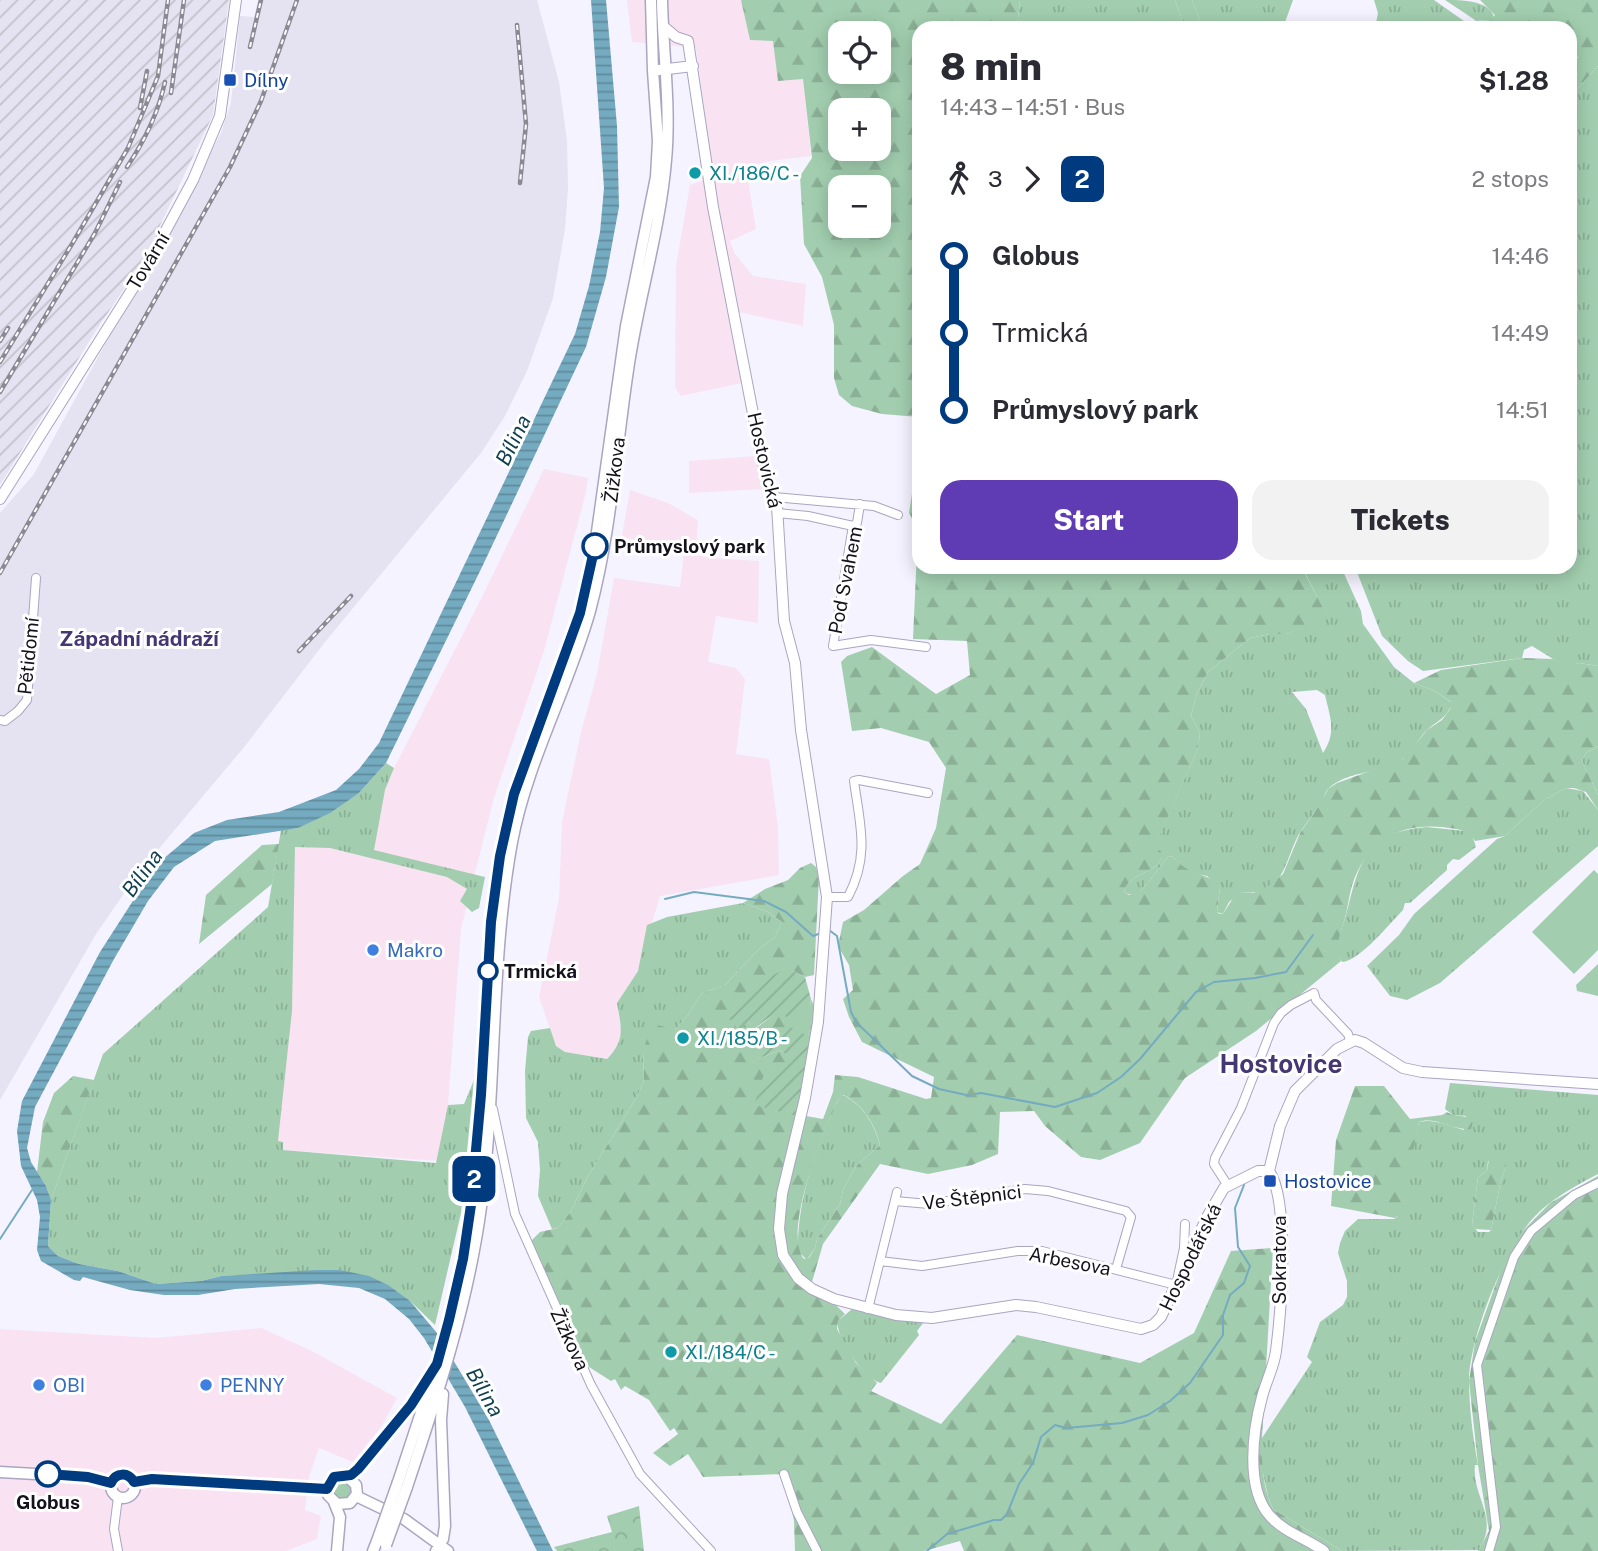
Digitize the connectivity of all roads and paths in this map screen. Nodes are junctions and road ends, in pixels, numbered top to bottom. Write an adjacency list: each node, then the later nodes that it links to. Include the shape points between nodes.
1 (236, 0): 9 (street, Tovární, via 220,116 193,180 145,269)
2 (651, 0): 7 (main road, Žižkova)
3 (662, 0): 4 (main road, Žižkova)
4 (663, 26): 5 (street, Hostovická, via 688,41); 6 (main road, Žižkova)
5 (693, 66): 6 (street); 8 (street, Hostovická, via 713,207 762,460)
6 (666, 69): 7 (street); 21 (main road, Žižkova, via 664,178 634,328 597,582 523,798 507,874)
7 (653, 71): 30 (main road, Žižkova, via 659,141 656,177 624,340 595,546 580,613 508,817 496,873 474,1178 463,1259)
8 (774, 497): 10 (street, Pod Svahem); 11 (street, Hostovická)
9 (0, 499)
10 (860, 504): 12 (street, Pod Svahem); 13 (street, Pod Svahem)
11 (778, 513): 13 (street); 18 (street, Hostovická, via 785,621 795,663)
12 (898, 515)
13 (853, 526): 15 (street, Pod Svahem, via 833,646 871,640)
14 (36, 578): 16 (street, Pětidomí, via 27,699 18,711)
15 (926, 648)
16 (0, 720)
17 (928, 793): 18 (street, via 854,781 861,867 848,897)
18 (827, 897): 29 (street, Hospodářská, via 818,1023 785,1178 779,1230 783,1255 798,1279 834,1299)
19 (1350, 1041): 20 (street, via 1364,1043 1403,1068 1422,1072); 22 (street, via 1295,1091); 24 (street, via 1314,993 1281,1013 1215,1158)
20 (1598, 1084)
21 (490, 1097): 31 (main road, Žižkova, via 472,1262); 46 (street, Žižkova, via 515,1214 569,1340 640,1474)
22 (1269, 1171): 24 (street, Hospodářská, via 1258,1171); 48 (street, Sokratova, via 1281,1225 1281,1288 1276,1352 1255,1432 1255,1483 1270,1517)
23 (1598, 1183): 49 (street, via 1574,1195 1531,1231 1514,1257 1477,1365 1496,1527)
24 (1228, 1186): 28 (street, Hospodářská, via 1207,1217)
25 (1185, 1224): 28 (street)
26 (880, 1261): 27 (street, Arbesova, via 922,1266 1042,1251); 27 (street, Ve Štěpnici, via 896,1197 929,1204 1025,1189 1130,1214); 29 (street)
27 (1116, 1269): 28 (street, Arbesova)
28 (1177, 1284): 29 (street, Hospodářská, via 1161,1317 1140,1329 1017,1305 932,1318)
29 (868, 1309)
30 (437, 1364): 34 (main road, via 405,1414 358,1469); 37 (main road)
31 (444, 1377): 37 (main road); 43 (main road, via 441,1420 446,1526)
32 (0, 1472): 36 (main road, via 88,1477)
33 (784, 1474): 47 (street)
34 (346, 1475): 38 (main road, via 334,1477); 39 (main road, via 356,1485)
35 (134, 1482): 36 (main road, via 123,1474); 38 (main road, via 152,1479); 40 (main road, via 130,1496)
36 (111, 1483): 40 (main road)
37 (403, 1485): 42 (main road, bridge)
38 (327, 1489): 41 (main road)
39 (356, 1496): 41 (main road, via 347,1504); 43 (main road, via 404,1519)
40 (118, 1497): 44 (street, via 114,1529)
41 (334, 1502): 45 (main road, via 340,1517)
42 (380, 1547)
43 (441, 1549)
44 (118, 1551)
45 (337, 1551)
46 (711, 1551)
47 (817, 1551)
48 (1324, 1551)
49 (1489, 1551)

